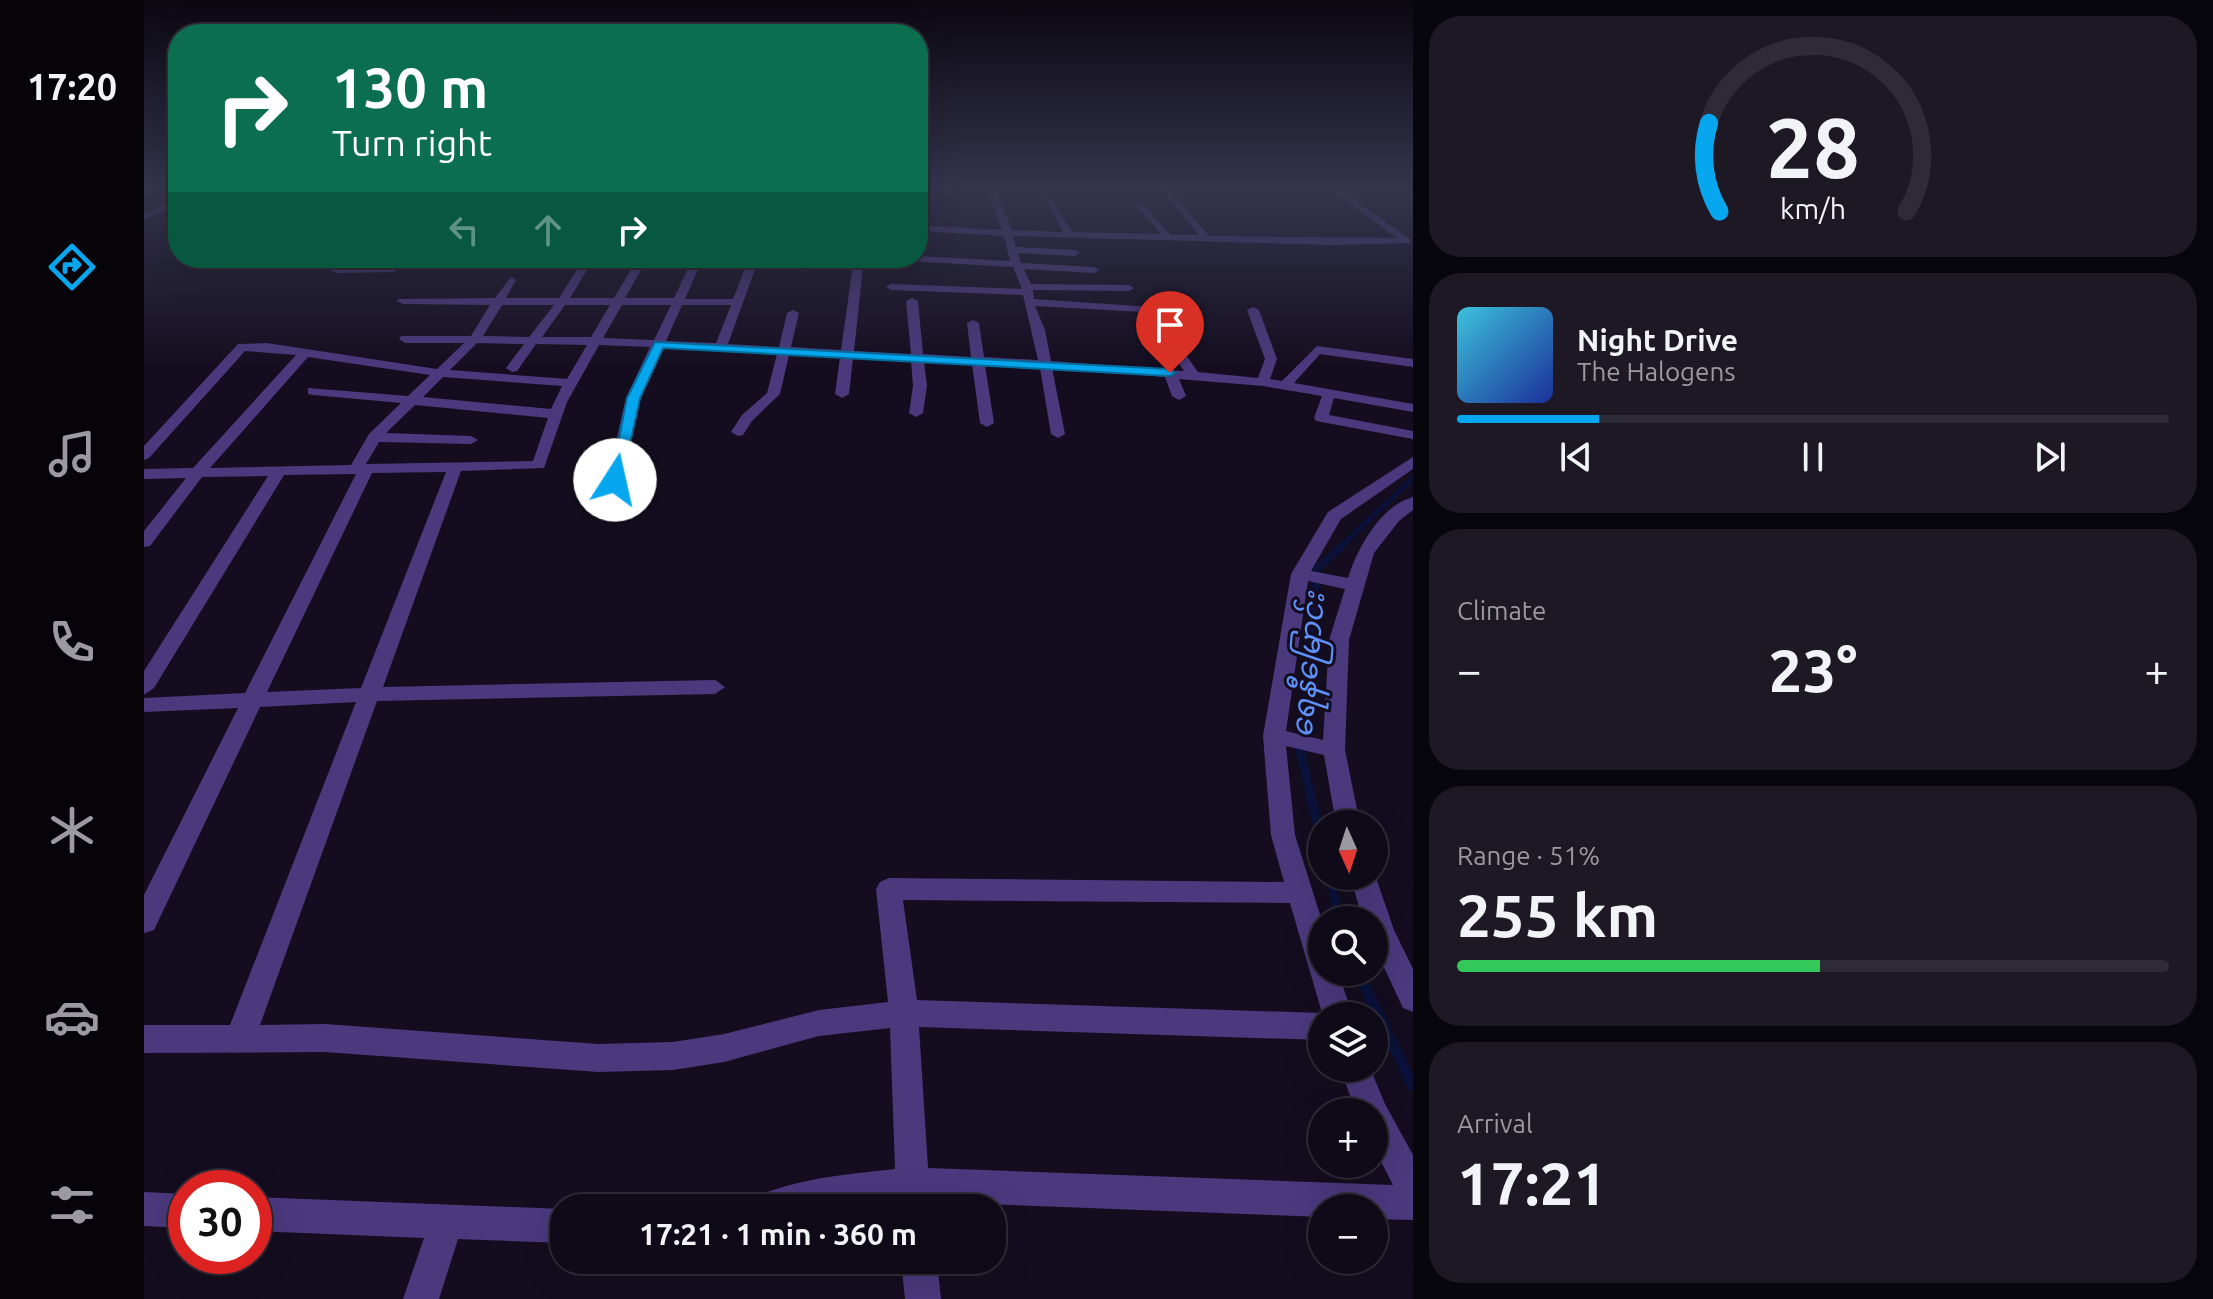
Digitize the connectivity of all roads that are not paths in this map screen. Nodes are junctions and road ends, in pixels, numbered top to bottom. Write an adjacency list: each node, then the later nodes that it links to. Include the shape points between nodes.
1 (1012, 250): 2 (street); 14 (street)
2 (1075, 253)
3 (928, 262): 14 (street)
4 (395, 268): 10 (street)
5 (583, 268): 17 (street)
6 (638, 268): 19 (street)
7 (693, 268): 20 (street)
8 (751, 268): 23 (street)
9 (858, 268): 35 (street)
10 (336, 270)
11 (1094, 270): 14 (street)
12 (922, 272): 14 (street)
13 (511, 280): 18 (street)
14 (1024, 281): 15 (street); 16 (street); 39 (street); 43 (street, via 1148,309)
15 (891, 287)
16 (1129, 288)
17 (563, 299): 18 (street); 19 (street); 29 (street)
18 (500, 300): 21 (street); 28 (street)
19 (621, 300): 20 (street); 30 (street)
20 (679, 300): 23 (street); 31 (street)
21 (403, 301)
22 (912, 301): 36 (street)
23 (739, 302): 32 (street)
24 (1253, 310): 44 (street, via 1271,359)
25 (793, 313): 33 (street)
26 (973, 323): 37 (street)
27 (405, 339): 28 (street)
28 (475, 339): 29 (street); 41 (street)
29 (534, 340): 30 (street); 40 (street)
30 (598, 341): 31 (street); 45 (street)
31 (659, 344): 32 (street); 68 (street, via 633,398)
32 (721, 347): 33 (street)
33 (785, 351): 35 (street); 56 (street, via 773,394)
34 (306, 352): 41 (street); 61 (street, via 238,349); 66 (street)
35 (847, 354): 36 (street); 48 (street)
36 (915, 358): 37 (street); 53 (street, via 920,386)
37 (981, 361): 39 (street); 55 (street)
38 (1413, 363): 46 (street, via 1318,349)
39 (1047, 365): 42 (street); 57 (street)
40 (512, 368)
41 (442, 371): 45 (street); 51 (street)
42 (1170, 373): 43 (street); 50 (street)
43 (1193, 375): 44 (street)
44 (1251, 381): 46 (street)
45 (570, 383): 54 (street)
46 (1285, 386): 49 (street)
47 (313, 391): 51 (street)
48 (842, 394)
49 (1329, 394): 52 (street); 58 (street, via 1321,418)
50 (1179, 396)
51 (410, 402): 54 (street); 59 (street)
52 (1413, 408)
53 (916, 413)
54 (555, 414): 63 (street, via 539,465)
55 (987, 423)
56 (738, 432)
57 (1058, 434)
58 (1413, 435)
59 (374, 437): 60 (street); 64 (street)
60 (471, 440)
61 (144, 455)
62 (1413, 462): 78 (street, via 1334,516 1300,574)
63 (455, 467): 64 (street); 75 (street)
64 (361, 469): 65 (street); 76 (street)
65 (279, 471): 66 (street); 74 (street)
66 (198, 472): 67 (street); 70 (street)
67 (144, 474)
68 (615, 480)
69 (1413, 502): 72 (street, via 1393,517 1365,552)
70 (144, 542)
71 (1306, 575): 72 (street)
72 (1350, 584): 79 (street, via 1339,640)
73 (715, 687): 75 (street)
74 (144, 688)
75 (372, 695): 76 (street); 88 (street)
76 (254, 700): 77 (street); 84 (street)
77 (144, 705)
78 (1277, 737): 79 (street); 82 (street, via 1283,835)
79 (1331, 750): 80 (street)
80 (1345, 810)
81 (1367, 890): 85 (street)
82 (1300, 893): 83 (street); 86 (street, via 889,889)
83 (1308, 920)
84 (144, 922)
85 (1413, 999)
86 (904, 1013): 87 (street); 88 (street, via 819,1023 673,1056 598,1058 325,1038); 92 (street)
87 (1308, 1026)
88 (240, 1038): 89 (street)
89 (144, 1039)
90 (1388, 1142): 91 (street)
91 (1413, 1189)
92 (912, 1194)
93 (1006, 1197): 94 (street)
94 (1413, 1203)
95 (144, 1209): 96 (street)
96 (168, 1210)
97 (272, 1215): 98 (street)
98 (446, 1223): 99 (street); 101 (street)
99 (550, 1226)
100 (920, 1274): 102 (street)
101 (421, 1299)
102 (923, 1299)

